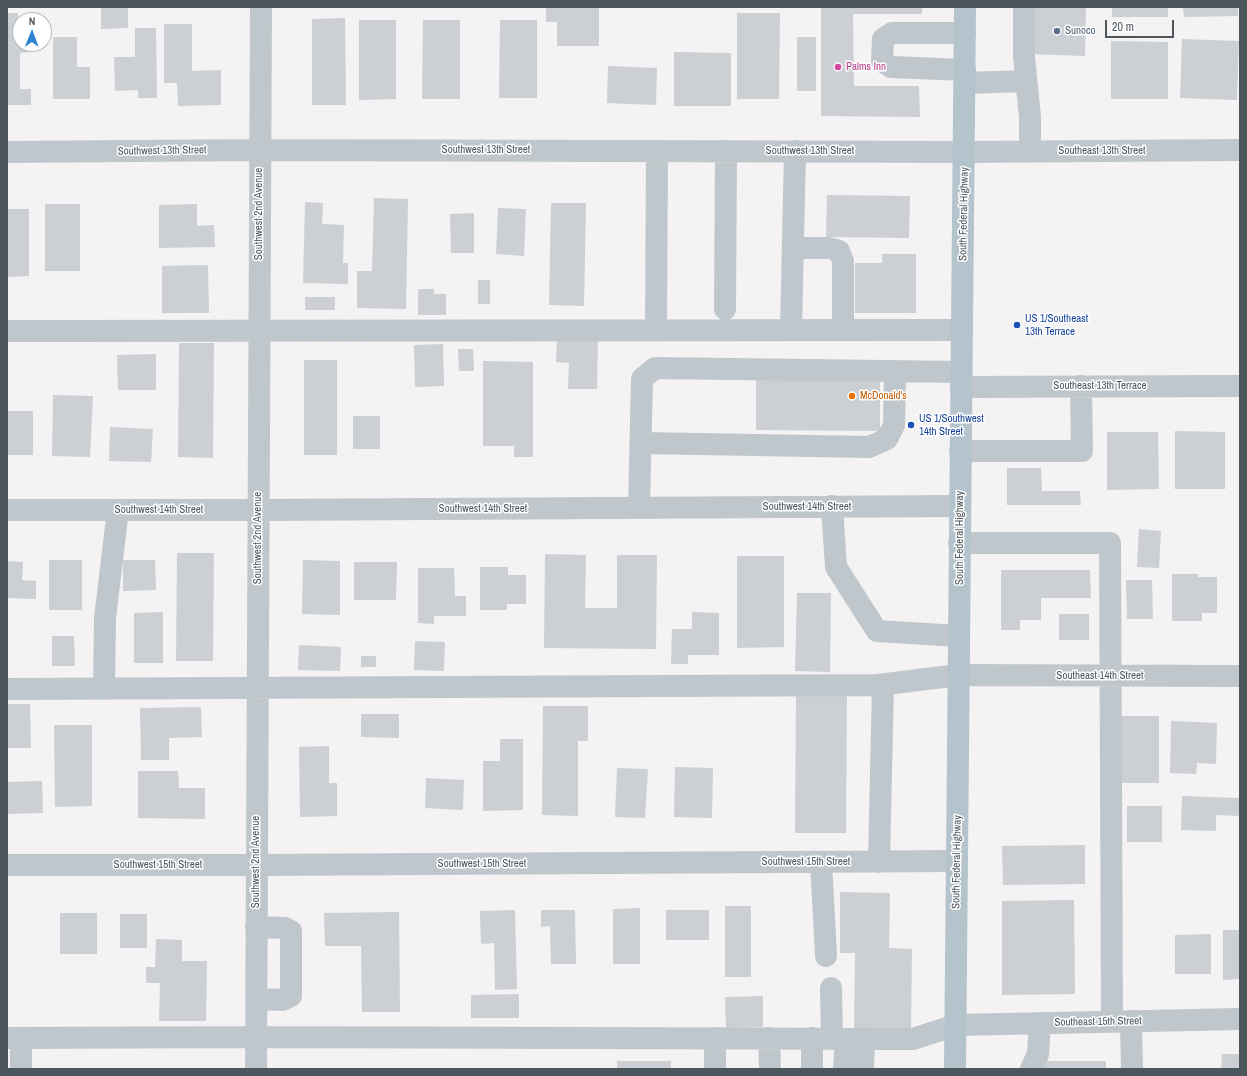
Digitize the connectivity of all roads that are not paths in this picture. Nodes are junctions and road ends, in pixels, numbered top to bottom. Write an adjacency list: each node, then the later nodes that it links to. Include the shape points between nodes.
1 (261, 7): 7 (street, Southwest 2nd Avenue)
2 (965, 7): 4 (main road, South Federal Highway)
3 (1024, 7): 6 (street)
4 (965, 33): 5 (main road, South Federal Highway); 5 (street, via 892,33 883,39 882,61 891,67)
5 (965, 77): 6 (street); 14 (main road, South Federal Highway)
6 (1026, 81): 12 (street)
7 (259, 150): 9 (street, Southwest 13th Street); 13 (street, Southwest 13th Street); 17 (street, Southwest 2nd Avenue)
8 (1240, 150): 12 (street, Southeast 13th Street)
9 (657, 151): 10 (street, Southwest 13th Street); 18 (street)
10 (726, 151): 11 (street, Southwest 13th Street); 16 (street)
11 (795, 151): 14 (street, Southwest 13th Street); 15 (street)
12 (1030, 151): 14 (street, Southeast 13th Street)
13 (7, 152)
14 (965, 152): 21 (main road, South Federal Highway)
15 (793, 248): 19 (street); 20 (street, via 829,248 839,251 843,262)
16 (725, 309)
17 (259, 330): 18 (street); 22 (street); 34 (street, Southwest 2nd Avenue)
18 (656, 330): 19 (street)
19 (791, 330): 20 (street)
20 (843, 330): 21 (street)
21 (962, 330): 24 (main road, South Federal Highway)
22 (7, 331)
23 (895, 371): 24 (street, Southeast 13th Terrace); 27 (street, via 894,425 887,439 869,447); 27 (street, Southeast 13th Terrace, via 655,368 642,379)
24 (961, 379): 25 (street, Southeast 13th Terrace); 28 (main road, South Federal Highway)
25 (1081, 386): 26 (street, Southeast 13th Terrace); 28 (street, via 1082,451)
26 (1240, 386)
27 (641, 443): 31 (street, Southeast 13th Terrace)
28 (960, 451): 30 (main road, South Federal Highway)
29 (832, 506): 30 (street, Southwest 14th Street); 31 (street, Southwest 14th Street); 36 (street, via 836,567 877,631)
30 (960, 506): 35 (main road, South Federal Highway)
31 (639, 508): 34 (street, Southwest 14th Street)
32 (7, 510): 33 (street, Southwest 14th Street)
33 (118, 510): 34 (street, Southwest 14th Street); 42 (street, via 105,618)
34 (258, 510): 43 (street, Southwest 2nd Avenue)
35 (959, 543): 36 (main road, South Federal Highway); 38 (street, via 1110,543)
36 (959, 636): 37 (main road, South Federal Highway)
37 (959, 675): 38 (street, Southeast 14th Street); 40 (street, Southeast 14th Street); 44 (main road, South Federal Highway)
38 (1111, 676): 39 (street, Southeast 14th Street); 54 (street)
39 (1240, 676)
40 (883, 685): 43 (street, Southeast 14th Street); 46 (street)
41 (7, 689): 42 (street, Southeast 14th Street)
42 (104, 689): 43 (street, Southeast 14th Street)
43 (257, 689): 48 (street, Southwest 2nd Avenue)
44 (956, 861): 46 (street, Southwest 15th Street); 56 (main road, South Federal Highway)
45 (821, 862): 46 (street, Southwest 15th Street); 48 (street, Southwest 15th Street); 50 (street)
46 (878, 862)
47 (7, 865): 48 (street, Southwest 15th Street)
48 (256, 865): 49 (street, Southwest 2nd Avenue)
49 (256, 927): 52 (street, Southwest 2nd Avenue); 52 (street, via 285,928 291,931 291,996 283,1000)
50 (826, 956)
51 (831, 988): 61 (street)
52 (256, 1000): 57 (street, Southwest 2nd Avenue)
53 (1240, 1019): 54 (street, Southeast 15th Street)
54 (1122, 1021): 55 (street, Southeast 15th Street); 71 (street)
55 (1040, 1023): 56 (street, Southeast 15th Street); 70 (street, via 1038,1054)
56 (956, 1025): 61 (street, Southeast 15th Street, via 912,1039); 69 (main road, South Federal Highway)
57 (256, 1037): 58 (street, Southeast 15th Street); 59 (street, Southeast 15th Street); 63 (street, Southwest 2nd Avenue)
58 (14, 1038): 62 (street)
59 (715, 1038): 60 (street, Southeast 15th Street); 64 (street)
60 (769, 1038): 61 (street, Southeast 15th Street); 65 (street)
61 (838, 1038): 66 (street); 67 (street); 68 (street)
62 (21, 1069)
63 (256, 1069)
64 (715, 1069)
65 (770, 1069)
66 (812, 1069)
67 (844, 1069)
68 (863, 1069)
69 (955, 1069)
70 (1031, 1069)
71 (1132, 1069)

